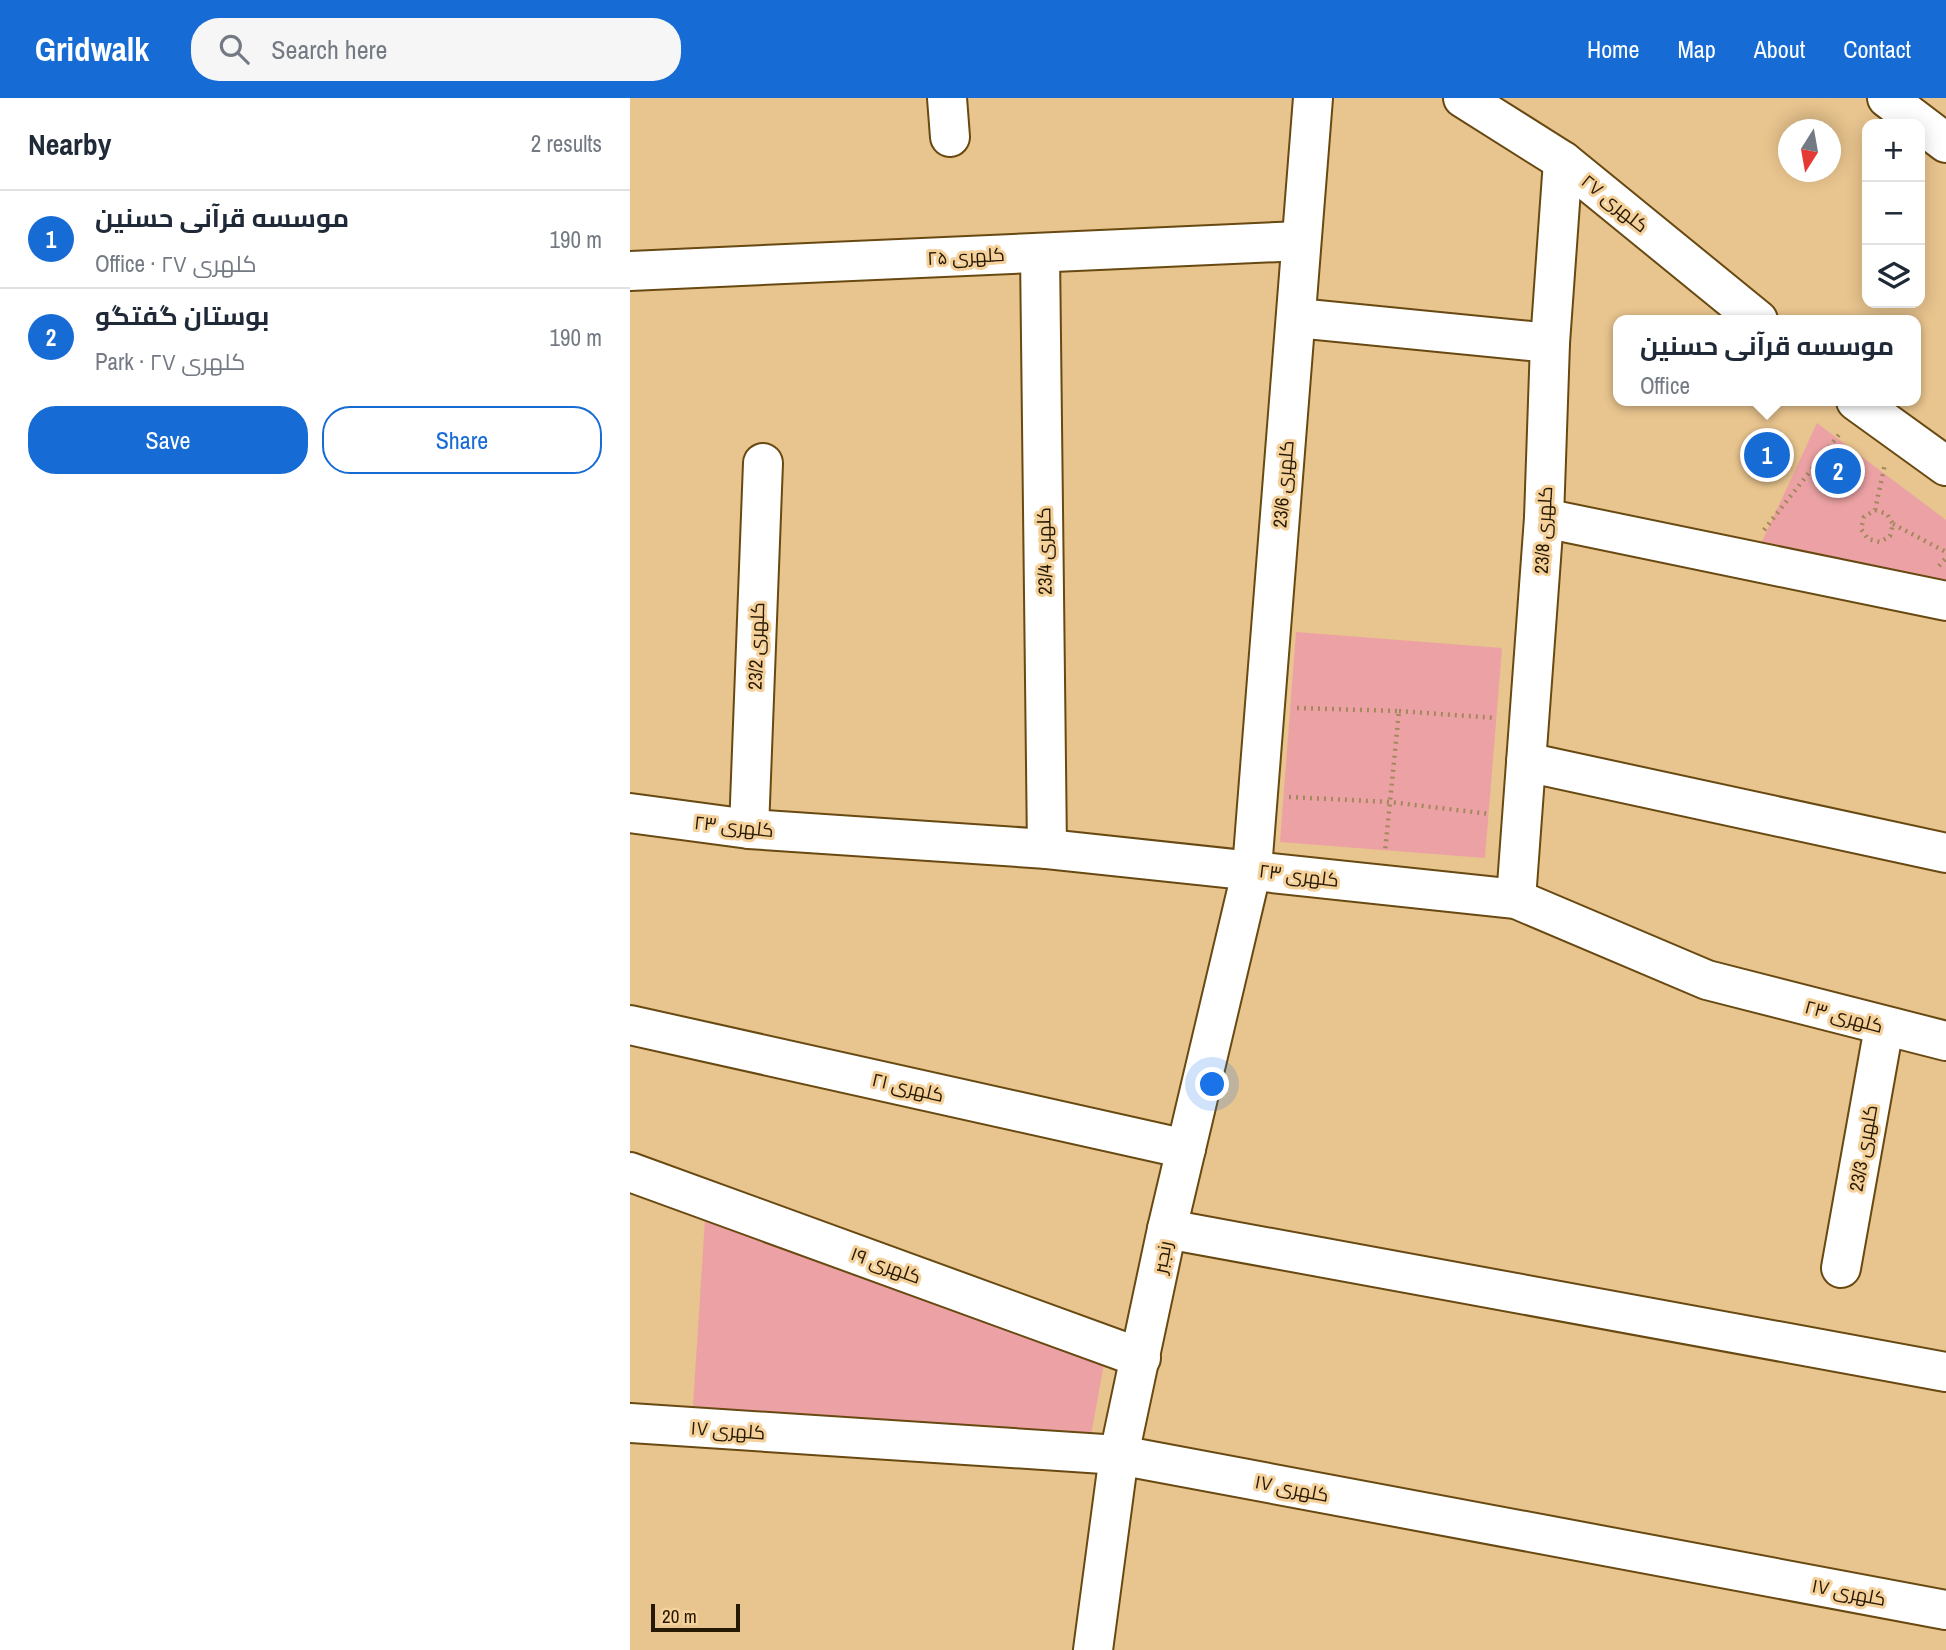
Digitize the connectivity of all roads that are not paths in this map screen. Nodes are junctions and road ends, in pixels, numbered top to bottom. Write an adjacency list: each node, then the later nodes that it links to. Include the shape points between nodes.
1 (947, 98): 5 (street)
2 (1312, 98): 8 (street, کلهری 23/6)
3 (1463, 98): 7 (street, کلهری ۲۷)
4 (1887, 98): 6 (street)
5 (950, 137)
6 (1946, 143)
7 (1563, 161): 11 (street, کلهری ۲۷); 13 (street, کلهری 23/8)
8 (1301, 241): 9 (street, کلهری ۲۵); 12 (street, کلهری 23/6)
9 (1040, 253): 10 (street, کلهری ۲۵); 22 (street, کلهری 23/4)
10 (630, 271)
11 (1752, 315)
12 (1297, 318): 13 (street); 24 (street, کلهری 23/6)
13 (1550, 343): 17 (street, کلهری 23/8)
14 (1863, 406): 16 (street)
15 (763, 463): 21 (street, کلهری 23/2)
16 (1946, 466)
17 (1544, 518): 18 (street); 19 (street, کلهری 23/8)
18 (1946, 601)
19 (1527, 762): 23 (street); 25 (street, کلهری 23/8)
20 (630, 813): 21 (street, کلهری ۲۳)
21 (749, 829): 22 (street, کلهری ۲۳)
22 (1047, 849): 24 (street, کلهری ۲۳)
23 (1946, 853)
24 (1252, 869): 25 (street, کلهری ۲۳); 29 (street, رنجبر)
25 (1516, 900): 27 (street, کلهری ۲۳, via 1707,980)
26 (630, 1025): 29 (street, کلهری ۲۱)
27 (1884, 1027): 28 (street, کلهری ۲۳); 32 (street, کلهری 23/3)
28 (1946, 1041)
29 (1186, 1149): 31 (street, رنجبر)
30 (630, 1172): 33 (street, کلهری ۱۹)
31 (1167, 1229): 33 (street, رنجبر); 34 (street)
32 (1841, 1268)
33 (1141, 1358): 36 (street, رنجبر)
34 (1946, 1372)
35 (630, 1423): 36 (street, کلهری ۱۷)
36 (1119, 1455): 37 (street, کلهری ۱۷); 38 (street, رنجبر)
37 (1946, 1610)
38 (1093, 1650)

